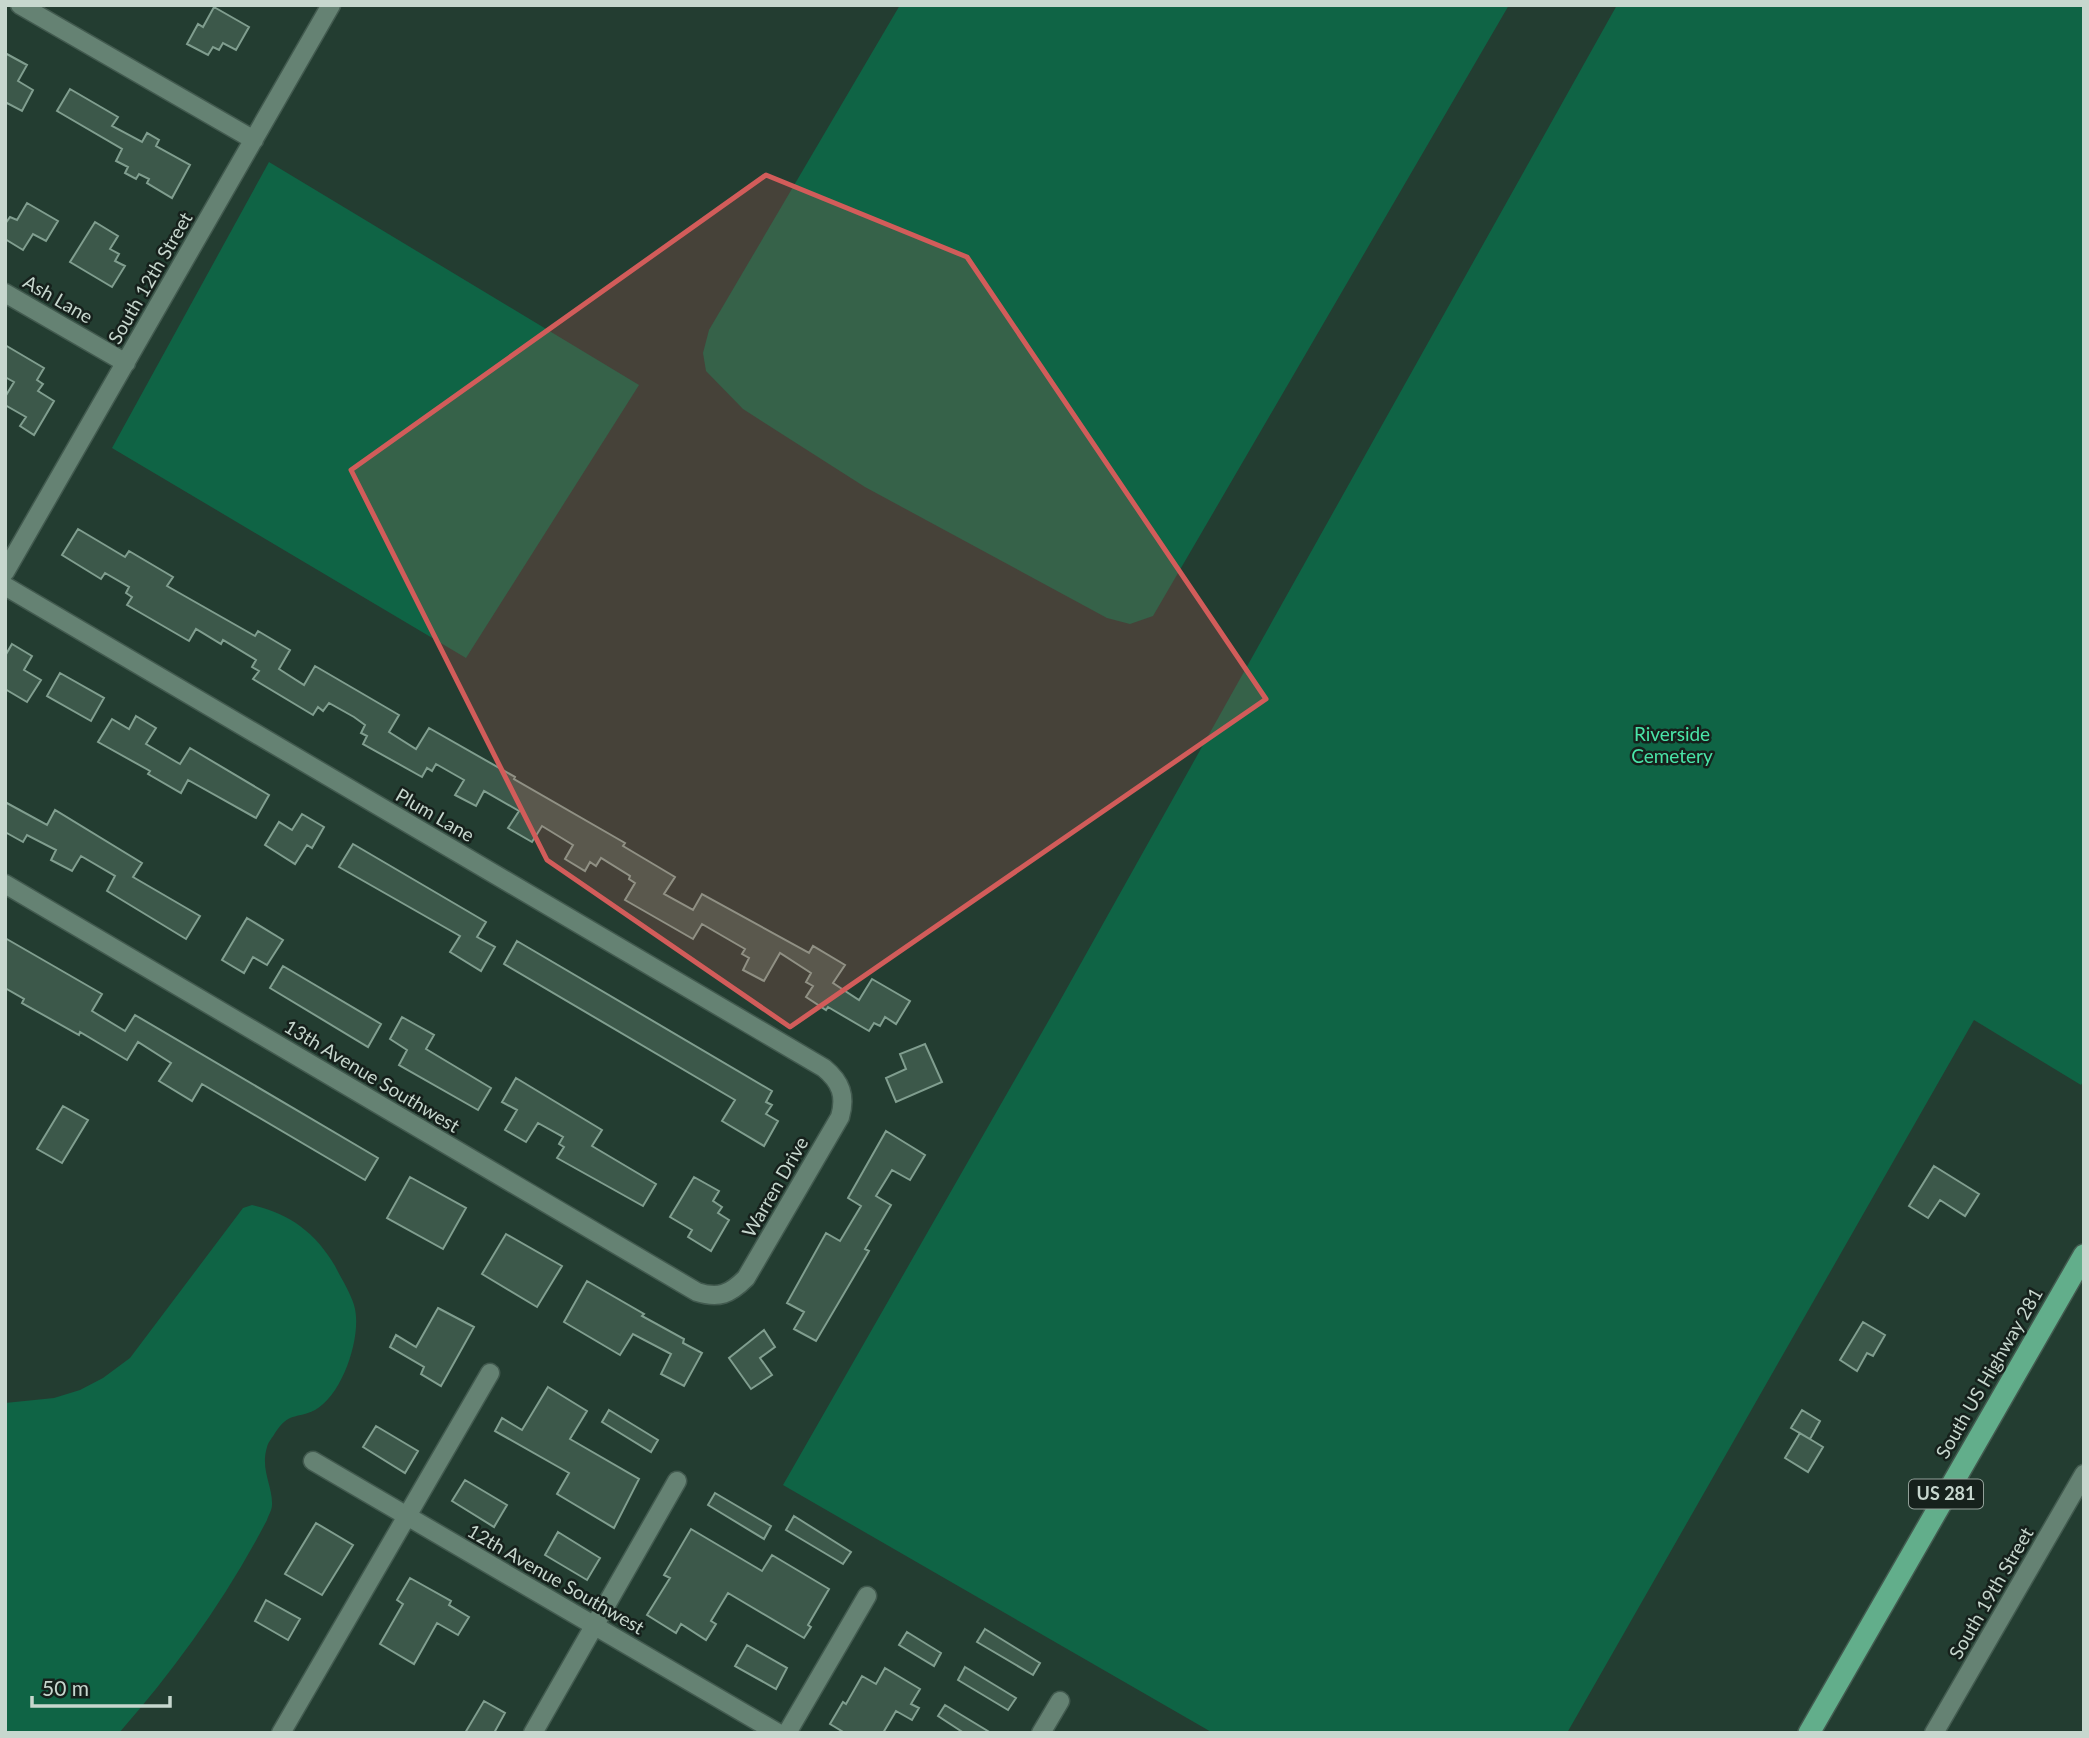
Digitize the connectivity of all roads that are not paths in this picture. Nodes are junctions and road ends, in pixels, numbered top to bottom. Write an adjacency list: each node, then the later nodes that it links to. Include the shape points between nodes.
1 (20, 5): 3 (street)
2 (331, 5): 3 (street, South 12th Street)
3 (254, 140): 5 (street, South 12th Street)
4 (5, 293): 5 (street, Ash Lane)
5 (126, 363): 6 (street, South 12th Street)
6 (5, 572)
7 (5, 586): 9 (street, Plum Lane, via 813,1061)
8 (5, 884): 11 (street, 13th Avenue Southwest, via 697,1292)
9 (840, 1085): 11 (street, Warren Drive, via 840,1117 747,1278)
10 (2084, 1255): 25 (highway, South US Highway 281 / US 281)
11 (720, 1296)
12 (490, 1373): 16 (street)
13 (313, 1461): 16 (street, 12th Avenue Southwest)
14 (2084, 1474): 26 (street, South 19th Street)
15 (677, 1481): 18 (street)
16 (406, 1516): 18 (street, 12th Avenue Southwest); 21 (street)
17 (867, 1596): 23 (street)
18 (595, 1626): 20 (street, 12th Avenue Southwest); 22 (street)
19 (1060, 1701): 24 (street)
20 (769, 1730)
21 (281, 1733)
22 (533, 1733)
23 (787, 1733)
24 (1041, 1733)
25 (1809, 1733)
26 (1934, 1733)

